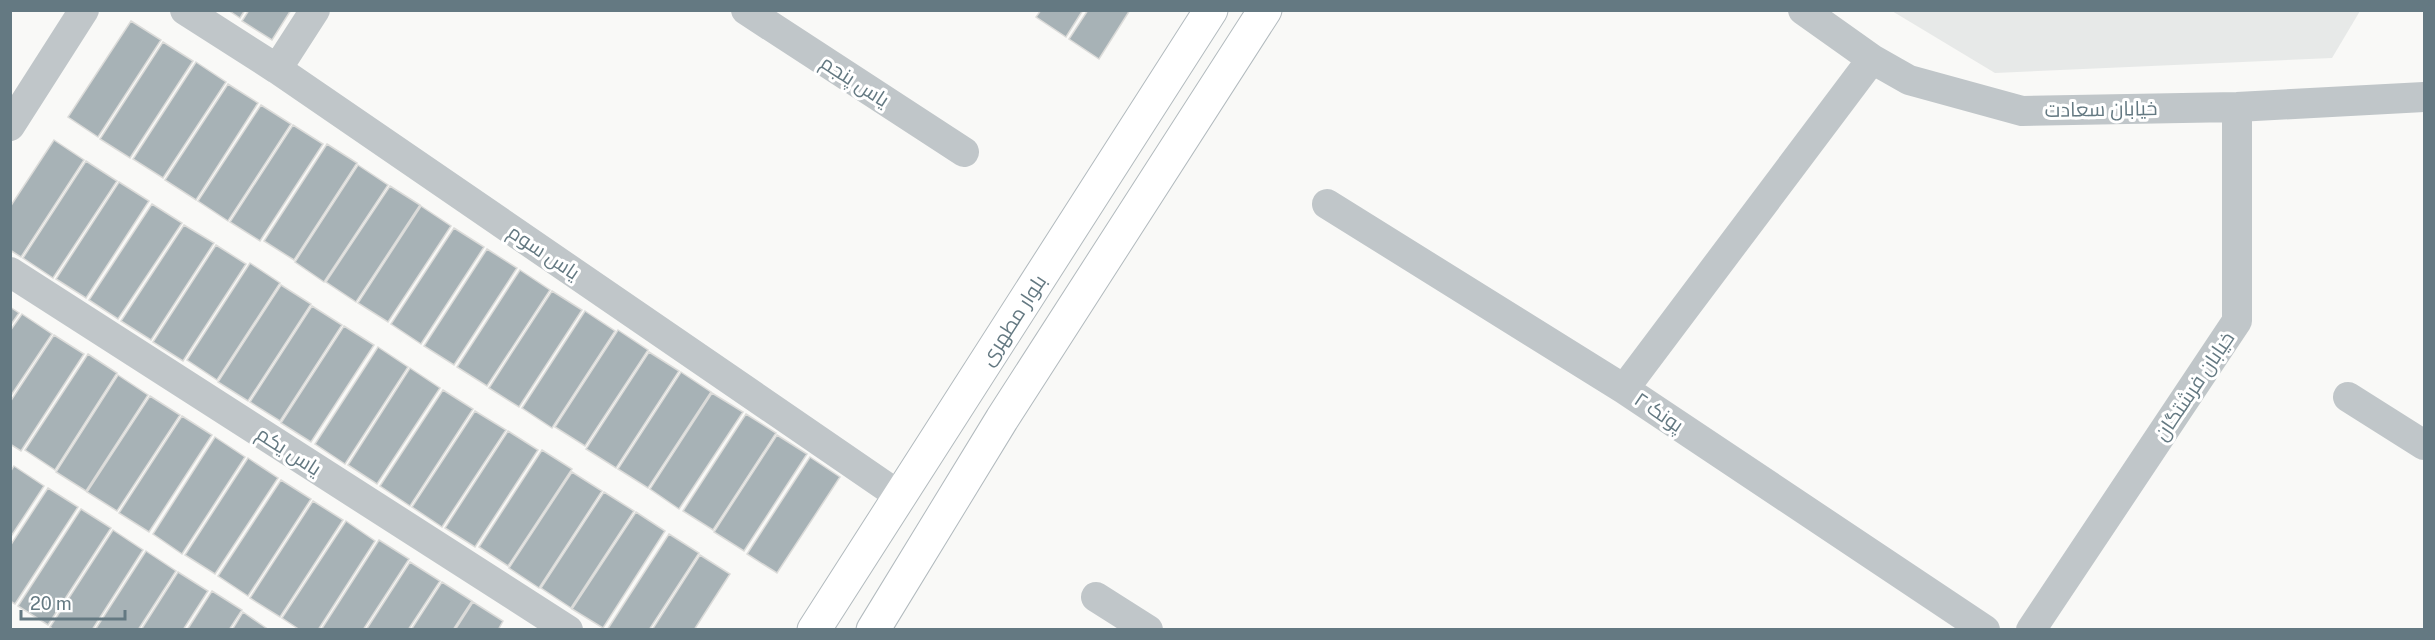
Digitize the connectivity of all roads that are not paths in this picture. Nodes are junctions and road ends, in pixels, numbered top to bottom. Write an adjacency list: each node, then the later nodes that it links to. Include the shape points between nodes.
1 (84, 10): 12 (street)
2 (185, 10): 9 (street, یاس سوم)
3 (315, 10): 9 (street)
4 (746, 10): 13 (street, یاس پنجم)
5 (1211, 10): 19 (main road, بلوار مطهری)
6 (1265, 10): 23 (main road, via 1002,418)
7 (1803, 10): 8 (street, خیابان سعادت)
8 (1872, 59): 11 (street, خیابان سعادت, via 1909,80 2022,111); 16 (street)
9 (277, 69): 19 (street, یاس سوم)
10 (2424, 97): 11 (street, خیابان سعادت)
11 (2237, 107): 26 (street, خیابان فرشتگان, via 2237,321)
12 (10, 126)
13 (964, 152)
14 (1327, 204): 16 (street, پونک ۲)
15 (10, 272): 21 (street, یاس یکم)
16 (1624, 389): 25 (street, پونک ۲)
17 (2348, 397): 18 (street)
18 (2424, 445)
19 (900, 497): 22 (main road, بلوار مطهری)
20 (1096, 597): 24 (street)
21 (568, 630)
22 (814, 630)
23 (873, 630)
24 (1148, 630)
25 (1986, 630)
26 (2031, 630)

